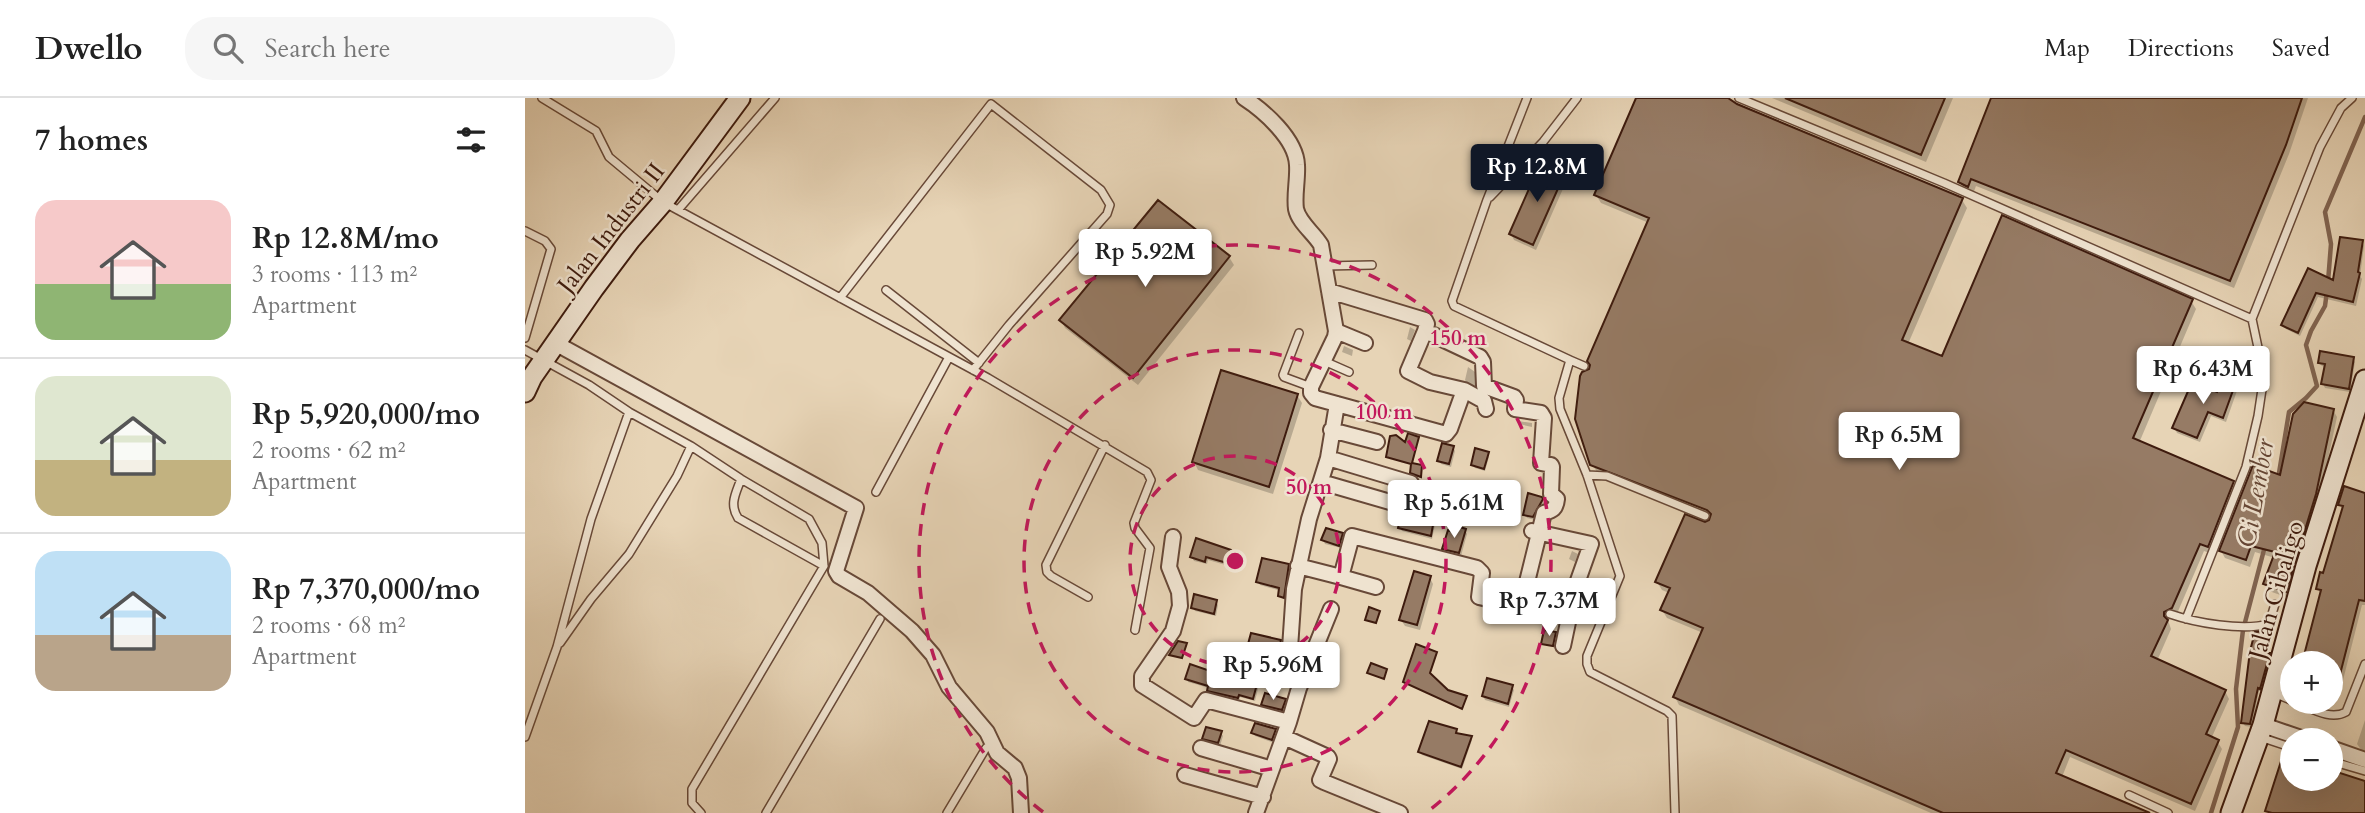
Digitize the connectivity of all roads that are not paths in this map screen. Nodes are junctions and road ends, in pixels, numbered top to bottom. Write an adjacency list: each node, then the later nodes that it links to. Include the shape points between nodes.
1 (542, 98): 12 (lane, via 596,131 608,157)
2 (740, 98): 12 (main road, Jalan Industri II)
3 (775, 98): 12 (lane)
4 (983, 98): 10 (lane)
5 (1244, 98): 15 (street, via 1277,124 1296,157 1296,209 1321,245)
6 (1527, 98): 11 (lane)
7 (1577, 98): 11 (lane, via 1543,142)
8 (1739, 98): 19 (lane)
9 (2352, 98): 19 (lane, via 2341,108 2320,147)
10 (991, 104): 18 (lane); 31 (lane, via 1101,190 1110,205)
11 (1487, 200): 28 (lane, via 1453,295 1454,306)
12 (671, 206): 18 (lane); 24 (main road, Jalan Industri II, via 630,240)
13 (525, 231): 23 (lane, via 551,249)
14 (1372, 265): 15 (lane)
15 (1325, 266): 17 (street)
16 (886, 290): 31 (lane)
17 (1329, 291): 20 (street); 21 (street, via 1425,320)
18 (840, 298): 27 (lane)
19 (2252, 320): 65 (lane, via 2264,376 2258,416 2245,467)
20 (1336, 331): 25 (street); 30 (street)
21 (1425, 331): 37 (street, via 1408,371); 54 (street, via 1480,357 1482,383 1514,397 1515,409 1543,415 1541,463 1551,465 1551,494 1557,499 1554,510 1544,513)
22 (1299, 333): 36 (lane, via 1283,375)
23 (525, 338)
24 (555, 342): 29 (main road, Jalan Industri II); 95 (street, via 856,508 836,571 868,593 933,654 949,687 987,732 997,753 1014,768)
25 (1364, 343)
26 (525, 350): 29 (lane)
27 (949, 357): 33 (lane); 51 (lane)
28 (1570, 360): 32 (lane); 47 (lane, via 1560,409)
29 (543, 361): 38 (main road, Jalan Industri II); 41 (lane)
30 (1324, 361): 34 (lane); 36 (street)
31 (979, 363): 33 (lane)
32 (1584, 366)
33 (973, 370): 44 (lane)
34 (1349, 372)
35 (2365, 380): 71 (main road, Jalan Cibaligo)
36 (1311, 387): 39 (street, via 1315,398)
37 (1464, 390): 39 (street, via 1446,434); 40 (street, via 1484,401)
38 (525, 392)
39 (1337, 404): 42 (street)
40 (1486, 409)
41 (629, 412): 45 (lane); 68 (lane, via 591,519)
42 (1331, 430): 43 (street); 46 (street)
43 (1377, 442)
44 (1105, 445): 60 (lane, via 1047,565 1051,576); 66 (lane, via 1147,472 1151,480 1134,523 1150,548)
45 (691, 446): 48 (lane); 68 (lane, via 629,554)
46 (1328, 458): 49 (street); 50 (street)
47 (1587, 475): 53 (lane, via 1607,476); 98 (lane, via 1621,576 1587,656 1588,668 1672,716)
48 (741, 478): 56 (lane, via 809,519 822,542); 56 (lane, via 733,503 738,518)
49 (1321, 482): 52 (street); 57 (street)
50 (1411, 483)
51 (876, 492)
52 (1414, 509)
53 (1705, 516)
54 (1534, 531): 58 (street, via 1525,586 1522,593 1509,599 1479,597 1482,573 1477,568 1352,536); 67 (street, via 1591,545 1575,589)
55 (1174, 537): 76 (street, via 1169,567 1180,606 1174,631 1142,676 1142,685 1194,718 1206,700)
56 (824, 566): 92 (lane, via 692,789 692,803)
57 (1298, 566): 58 (street); 70 (street, via 1289,663)
58 (1341, 577): 59 (street)
59 (1376, 587)
60 (1088, 597)
61 (2275, 604): 65 (lane, via 2269,624 2260,626 2235,628)
62 (1331, 609): 70 (street)
63 (2170, 614): 65 (lane)
64 (880, 619): 93 (lane)
65 (2186, 619)
66 (1135, 630)
67 (1563, 646)
68 (557, 647): 79 (lane)
69 (2365, 664): 75 (lane)
70 (1299, 688): 76 (street)
71 (2272, 692): 72 (lane); 77 (main road, Jalan Cibaligo)
72 (2280, 695)
73 (2325, 714): 74 (lane)
74 (2343, 714)
75 (2343, 714)
76 (1289, 722): 80 (street)
77 (2261, 731): 78 (street); 81 (lane); 100 (main road, Jalan Cibaligo)
78 (2280, 735)
79 (525, 737)
80 (1284, 737): 87 (street); 97 (street, via 1328,757 1320,780)
81 (2280, 741)
82 (986, 748): 94 (lane)
83 (1201, 748): 87 (street)
84 (2343, 752): 85 (street)
85 (2365, 760)
86 (2343, 765): 88 (lane)
87 (1272, 769): 91 (street)
88 (2365, 771)
89 (1185, 775): 91 (street)
90 (2129, 795): 99 (lane)
91 (1263, 797): 96 (street)
92 (701, 813)
93 (767, 813)
94 (947, 813)
95 (1021, 813)
96 (1256, 813)
97 (1399, 813)
98 (1675, 813)
99 (2168, 813)
100 (2231, 813)

